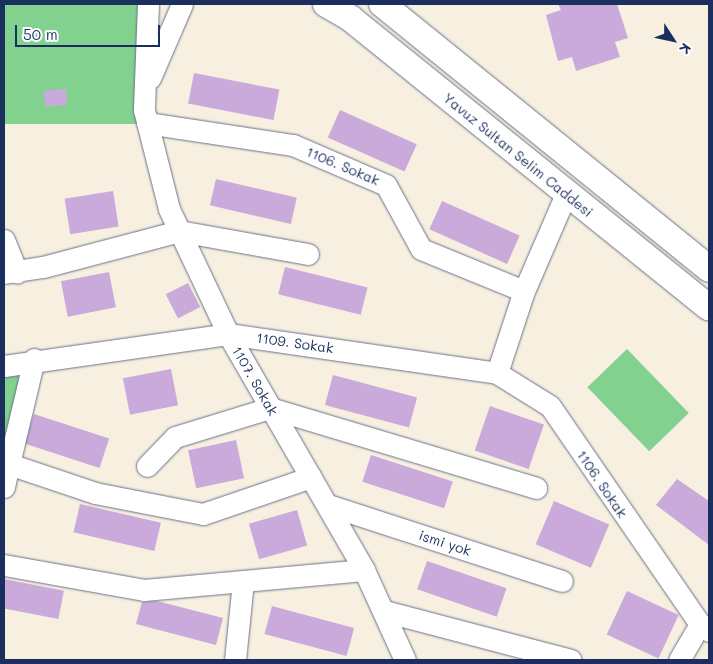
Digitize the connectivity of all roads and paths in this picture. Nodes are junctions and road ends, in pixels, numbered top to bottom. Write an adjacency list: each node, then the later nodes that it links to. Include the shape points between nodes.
1 (148, 4): 5 (street, 1107. Sokak)
2 (182, 4): 5 (street, 1107. Sokak)
3 (326, 4): 7 (street, Yavuz Sultan Selim Caddesi, via 350,18)
4 (382, 4): 11 (street)
5 (145, 87): 6 (street, 1107. Sokak)
6 (147, 124): 8 (street, 1107. Sokak, via 159,173); 13 (street, 1106. Sokak, via 293,145 386,184 421,249)
7 (566, 194): 13 (street); 14 (street, Yavuz Sultan Selim Caddesi)
8 (179, 230): 10 (street); 12 (street); 15 (street, 1107. Sokak)
9 (4, 240): 12 (street)
10 (308, 254)
11 (709, 269)
12 (10, 273)
13 (524, 291): 18 (street)
14 (709, 308)
15 (228, 334): 16 (street, 1109. Sokak); 18 (street, 1109. Sokak); 19 (street, 1107. Sokak)
16 (34, 359): 17 (street, 1109. Sokak); 20 (street)
17 (4, 366)
18 (497, 373): 31 (street, 1106. Sokak, via 550,406)
19 (270, 408): 21 (street, via 174,437); 22 (street, 1107. Sokak); 24 (street)
20 (9, 464): 22 (street, via 95,493 203,514); 23 (street)
21 (147, 466)
22 (311, 477): 25 (street, 1107. Sokak)
23 (4, 487)
24 (536, 488)
25 (328, 505): 27 (street, 1107. Sokak); 29 (street, ismi yok)
26 (4, 565): 28 (street, via 144,590)
27 (364, 570): 28 (street); 30 (street, 1107. Sokak)
28 (243, 581): 32 (street)
29 (562, 581)
30 (384, 611): 33 (street, 1107. Sokak); 34 (street)
31 (704, 627): 35 (street)
32 (235, 660)
33 (405, 660)
34 (571, 660)
35 (680, 660)

